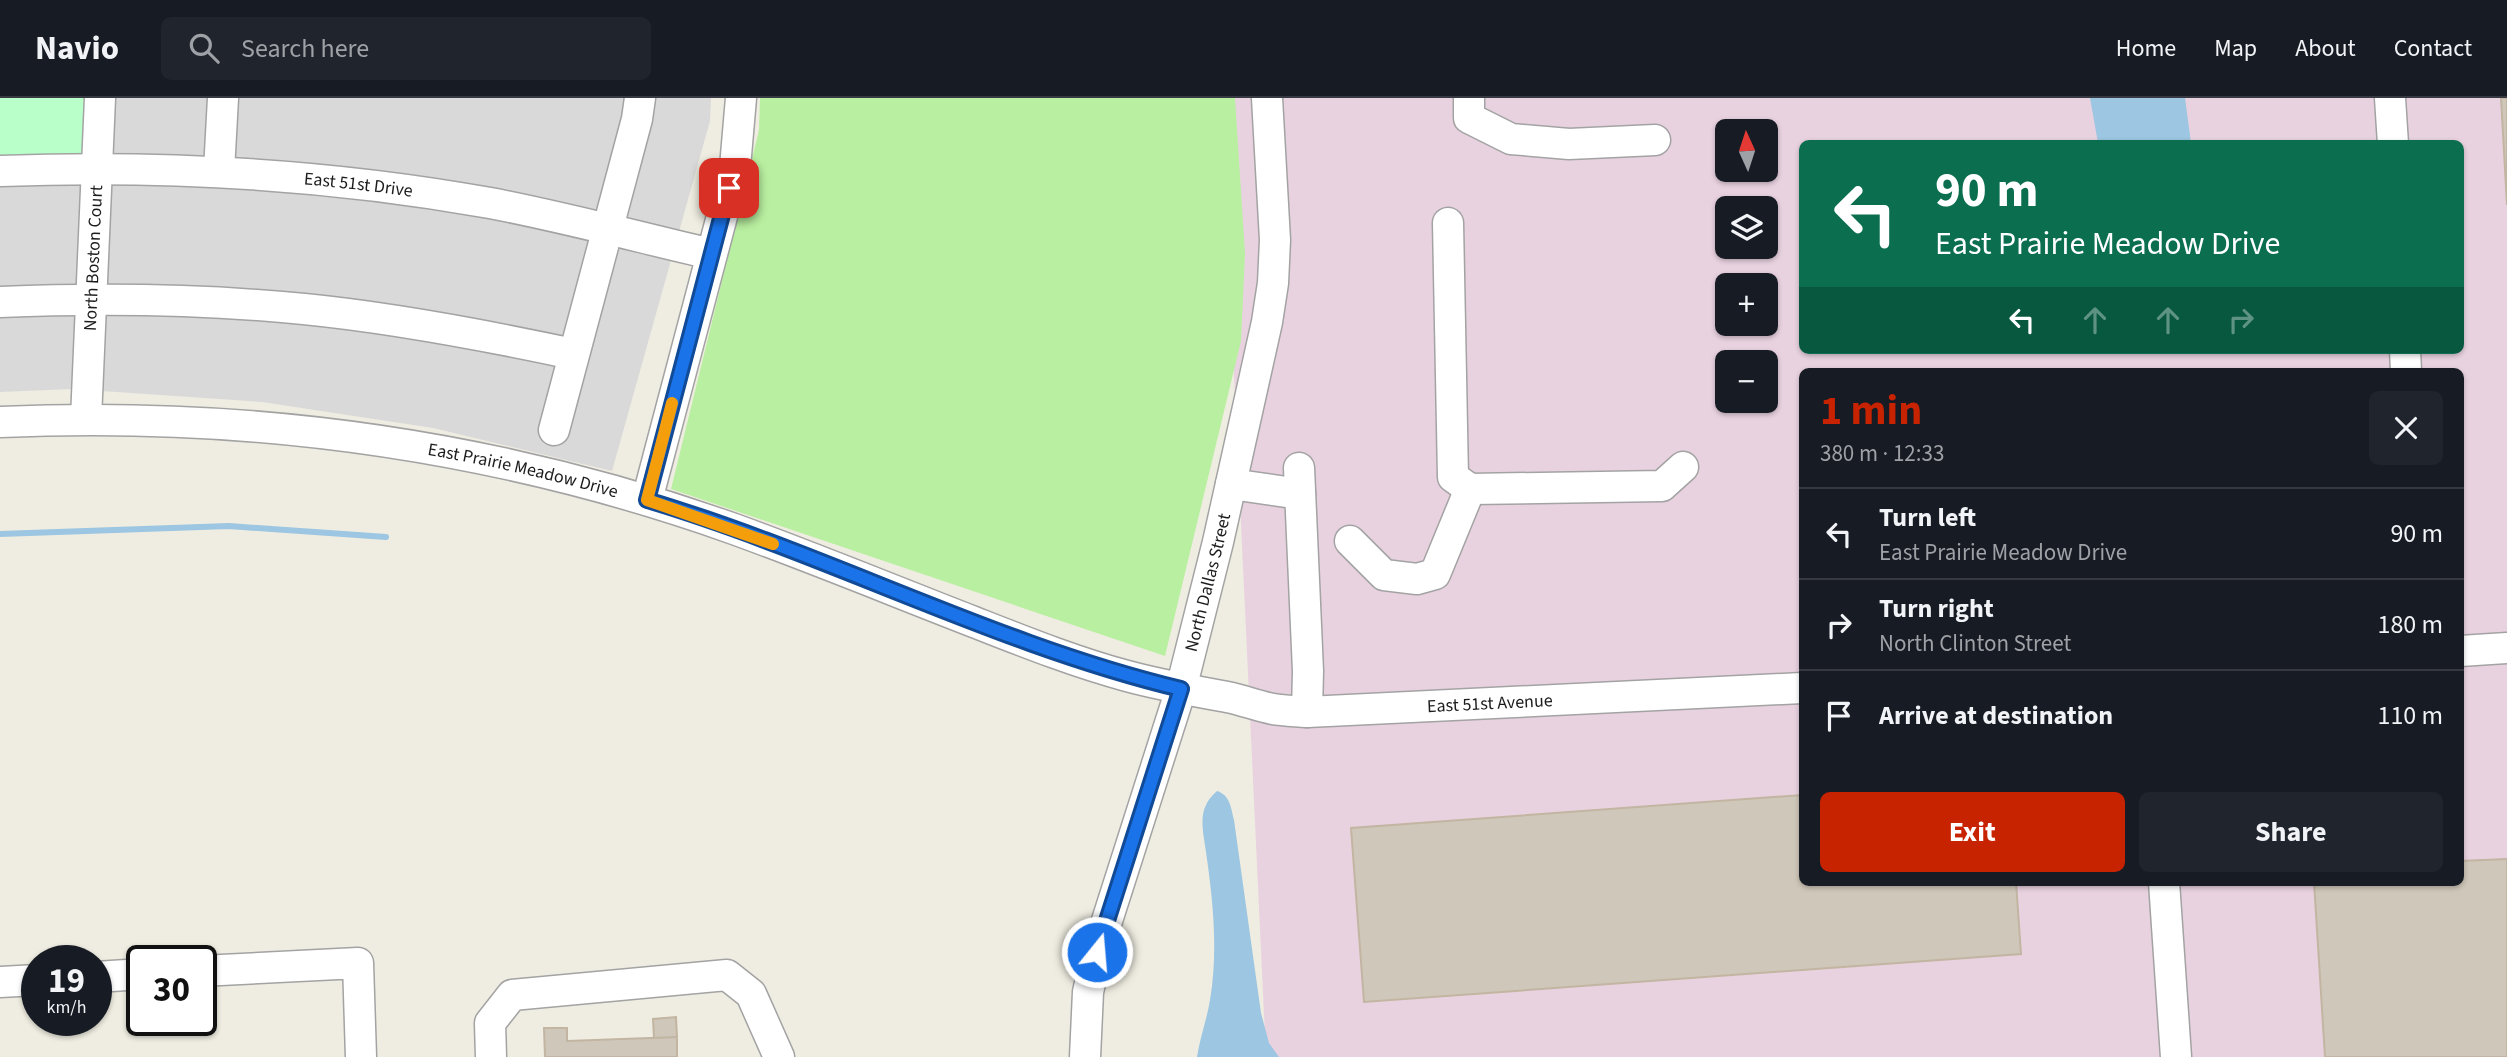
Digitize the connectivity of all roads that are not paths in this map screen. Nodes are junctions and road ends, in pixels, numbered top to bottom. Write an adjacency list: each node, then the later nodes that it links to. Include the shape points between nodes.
1 (100, 98): 10 (street, North Boston Court)
2 (223, 98): 12 (street)
3 (640, 98): 14 (street)
4 (741, 98): 15 (street, via 735,167)
5 (1267, 98): 23 (street, North Dallas Street, via 1273,283)
6 (1469, 98): 8 (street, via 1469,118 1511,139 1569,144)
7 (2390, 98): 9 (street)
8 (1655, 140)
9 (2393, 140)
10 (97, 168): 11 (street, East 51st Drive); 12 (street, East 51st Drive); 16 (street, North Boston Court)
11 (0, 171)
12 (219, 171): 14 (street, East 51st Drive, via 323,179 452,197)
13 (1448, 223): 24 (street, via 1453,477)
14 (606, 229): 15 (street, East 51st Drive); 18 (street)
15 (711, 254): 25 (street)
16 (92, 299): 17 (street); 18 (street, via 306,309 437,327); 19 (street, North Boston Court)
17 (0, 302)
18 (573, 354): 21 (street)
19 (86, 419): 20 (street, East Prairie Meadow Drive); 25 (street, East Prairie Meadow Drive, via 195,421 365,438 515,465)
20 (0, 422)
21 (554, 430)
22 (1683, 467): 24 (street, via 1662,486)
23 (1231, 484): 30 (street, North Dallas Street); 31 (street, via 1263,490 1300,481)
24 (1470, 489): 26 (street, via 1435,574 1417,579 1384,575)
25 (647, 500): 30 (street, East Prairie Meadow Drive, via 1054,652)
26 (1350, 541)
27 (2507, 648): 28 (street)
28 (2464, 651)
29 (1799, 688): 31 (street, East 51st Avenue)
30 (1181, 689): 31 (street, East 51st Avenue); 39 (street, North Dallas Street, via 1097,952 1088,992)
31 (1307, 712)
32 (2164, 886): 40 (street)
33 (217, 970): 36 (street, via 358,963)
34 (21, 981): 35 (street)
35 (0, 982)
36 (361, 1057)
37 (491, 1057): 38 (street, via 490,1023 512,995 727,975 751,994)
38 (779, 1057)
39 (1085, 1057)
40 (2176, 1057)

